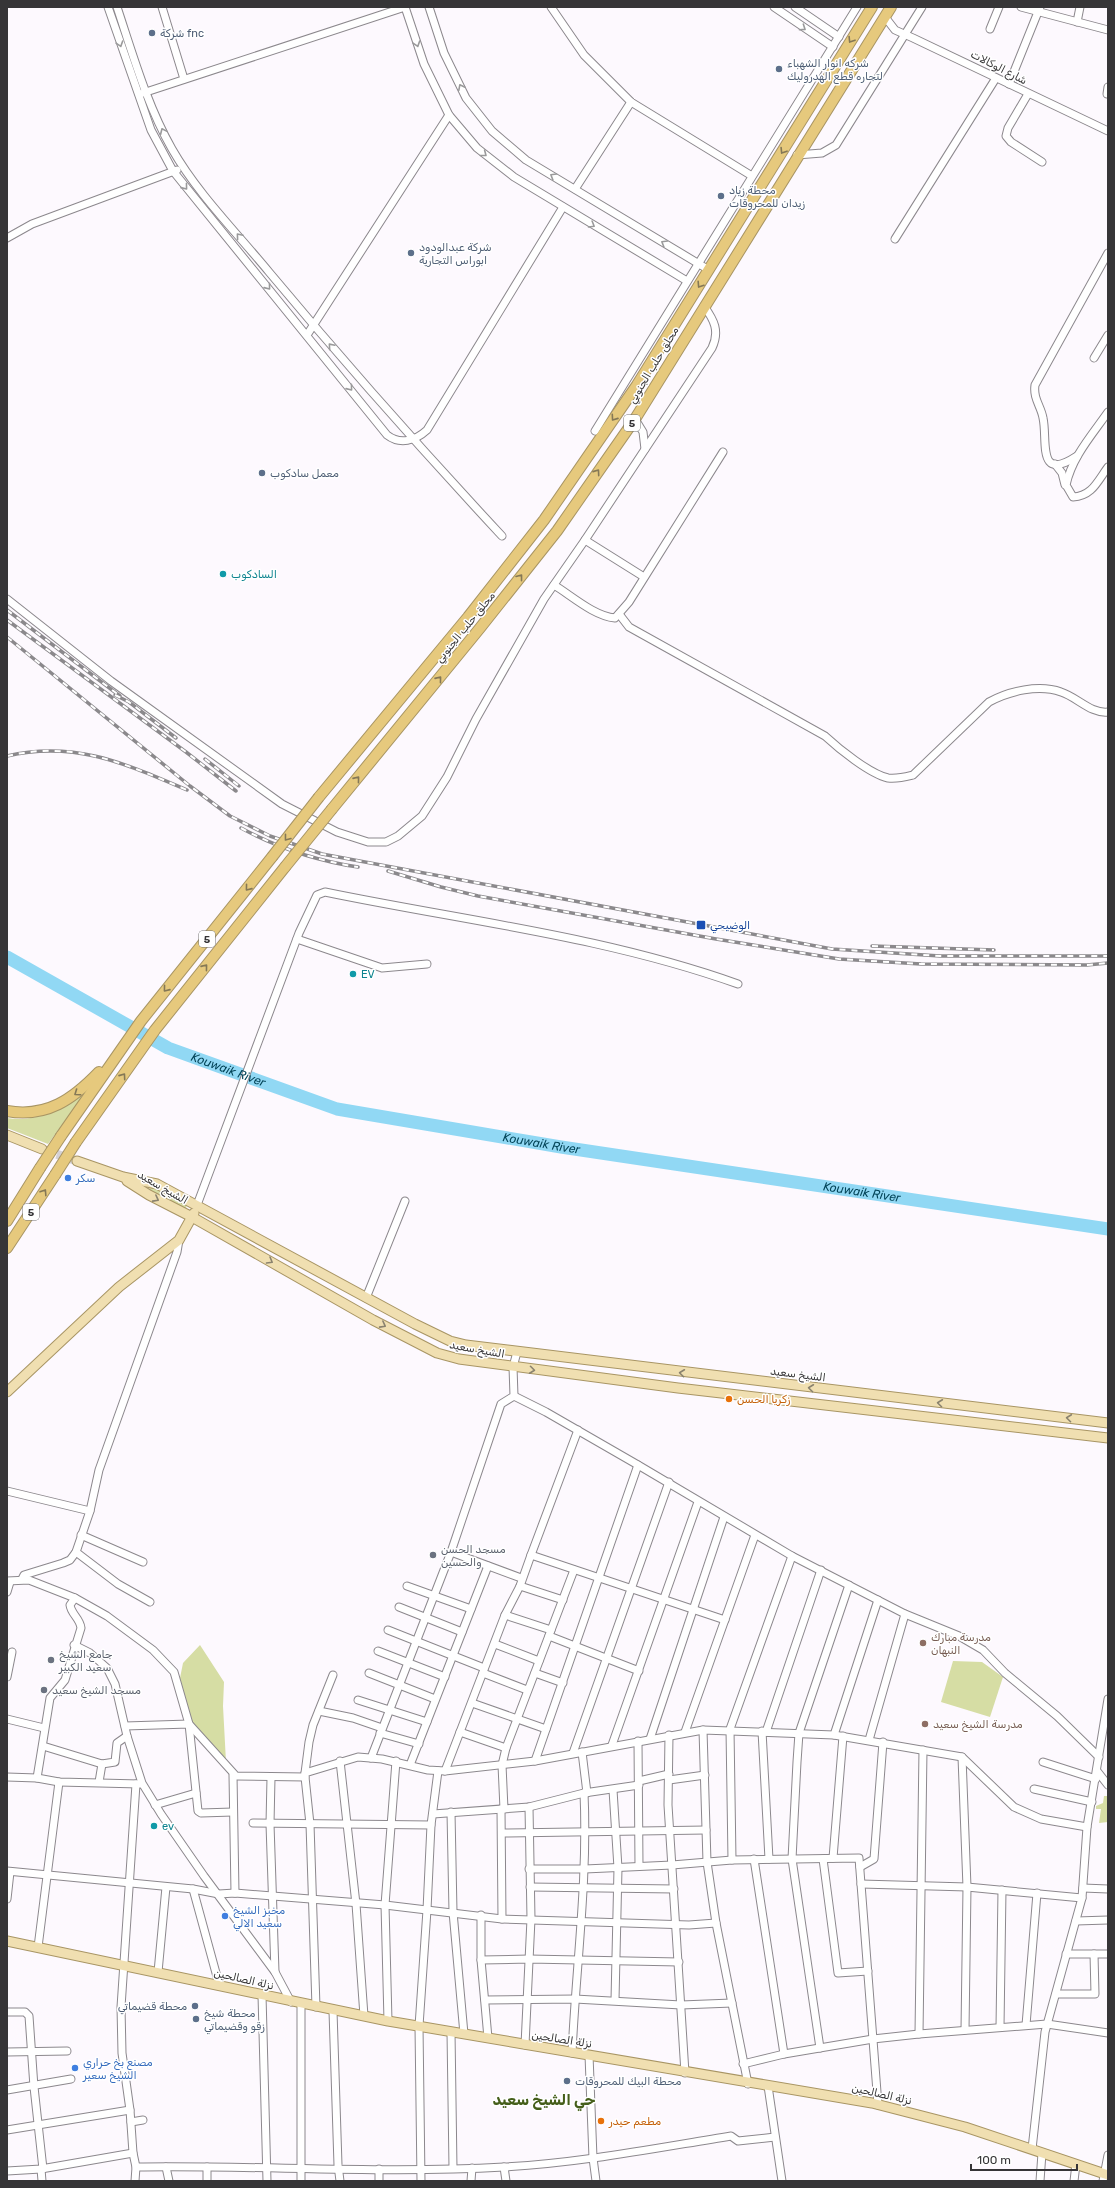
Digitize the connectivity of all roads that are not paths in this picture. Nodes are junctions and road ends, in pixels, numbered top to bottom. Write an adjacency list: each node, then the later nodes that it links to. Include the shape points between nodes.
1 (108, 7): 28 (street, one-way to 28)
2 (116, 7): 27 (street)
3 (162, 7): 25 (street)
4 (405, 7): 25 (street); 31 (street, one-way to 31, via 424,64)
5 (429, 7): 38 (street, one-way to 5, via 526,160 492,131 466,98 444,53)
6 (550, 7): 30 (street, via 584,55)
7 (774, 7): 23 (street, one-way to 23)
8 (795, 7): 22 (street)
9 (857, 7): 22 (street)
10 (872, 7): 46 (highway, 5, one-way to 46)
11 (891, 7): 17 (highway, محلق حلب الجنوبي / 5)
12 (922, 7): 21 (street)
13 (999, 7): 19 (street)
14 (1021, 7): 16 (street)
15 (1080, 7): 18 (street)
16 (1039, 9): 18 (street); 26 (street)
17 (885, 17): 21 (street, شارع الوكالات, via 895,30); 33 (highway, محلق حلب الجنوبي / 5)
18 (1077, 22): 20 (street)
19 (990, 29)
20 (1108, 30)
21 (906, 36): 24 (street, شارع الوكالات); 33 (street, via 836,145 822,153)
22 (839, 37): 23 (street)
23 (833, 47): 37 (street)
24 (996, 78): 26 (street, شارع الوكالات); 41 (street)
25 (184, 79): 27 (street)
26 (1009, 84): 29 (street, شارع الوكالات)
27 (146, 92): 28 (street); 35 (street, one-way to 27, via 164,134)
28 (137, 94): 36 (street, via 151,130)
29 (1028, 94): 32 (street, شارع الوكالات); 34 (street, via 1006,136 1010,142)
30 (631, 102): 37 (street); 38 (street)
31 (449, 115): 39 (street, one-way to 39, via 477,148 514,177); 49 (street)
32 (1108, 131)
33 (798, 155): 48 (highway, محلق حلب الجنوبي / 5)
34 (1042, 162)
35 (183, 167): 36 (street); 43 (street, one-way to 35)
36 (173, 171): 40 (street, via 32,224); 44 (street, one-way to 44)
37 (752, 176): 45 (street)
38 (575, 189): 45 (street, one-way to 38)
39 (563, 207): 47 (street, one-way to 47); 56 (street, via 432,424 422,435)
40 (7, 238)
41 (895, 239)
42 (1108, 253): 60 (street, via 1035,385 1034,393 1044,419 1045,453 1049,461)
43 (254, 254): 44 (street); 49 (street)
44 (247, 261): 50 (street, one-way to 50)
45 (697, 264): 46 (street); 47 (street)
46 (709, 270): 73 (highway, 5, one-way to 73, bridge, via 637,385 544,520 468,617 319,797)
47 (687, 281): 55 (street)
48 (704, 306): 54 (highway, محلق حلب الجنوبي / 5); 57 (street, via 716,326 715,340)
49 (314, 326): 50 (street); 56 (street, one-way to 49)
50 (307, 335): 56 (street, one-way to 56, via 387,435 398,441)
51 (1108, 335): 52 (street)
52 (1094, 358)
53 (1108, 412): 59 (street)
54 (635, 419): 57 (street, via 643,432); 84 (highway, محلق حلب الجنوبي / 5, one-way to 54, bridge, via 76,1142 155,1030 552,537)
55 (595, 430)
56 (412, 439): 63 (street)
57 (645, 449): 64 (street)
58 (723, 452): 65 (street)
59 (1077, 456): 60 (street, via 1069,462); 62 (street, via 1069,470)
60 (1055, 464): 62 (street, via 1062,473)
61 (1108, 467): 62 (street, via 1089,492 1082,496 1073,497)
62 (1066, 485)
63 (502, 536)
64 (585, 540): 65 (street); 66 (street)
65 (644, 577): 68 (street)
66 (554, 585): 67 (street, via 422,816 398,836 386,842 368,842 337,832 282,804 111,681); 68 (street, via 606,617 615,618)
67 (7, 599)
68 (619, 614): 69 (street, via 628,627 825,736 846,755 887,777 900,779 913,775 989,702 1004,694 1041,688 1061,692 1100,714)
69 (1108, 712)
70 (297, 939): 71 (street, via 382,968); 72 (street, via 317,895 325,892 505,924 610,946 698,970); 80 (street)
71 (427, 964)
72 (738, 984)
73 (124, 1045): 74 (highway, one-way to 74, via 80,1092 61,1103 39,1112); 82 (highway, 5, bridge, via 61,1136)
74 (7, 1111)
75 (7, 1135): 76 (main road)
76 (42, 1149)
77 (77, 1161): 78 (main road)
78 (123, 1178): 80 (main road, الشيخ سعيد, via 156,1184); 81 (main road, الشيخ سعيد, one-way to 81, via 149,1195)
79 (405, 1201): 85 (street)
80 (196, 1205): 81 (main road); 85 (main road, الشيخ سعيد)
81 (192, 1217): 83 (main road); 87 (main road, الشيخ سعيد, one-way to 87, via 437,1354 476,1363)
82 (7, 1221)
83 (179, 1240): 88 (main road, via 119,1287); 97 (street, via 177,1252 99,1470)
84 (7, 1248)
85 (366, 1298): 86 (main road, الشيخ سعيد, via 450,1341)
86 (518, 1352): 87 (street); 90 (main road, الشيخ سعيد, one-way to 86)
87 (513, 1367): 89 (street); 92 (main road, الشيخ سعيد, one-way to 92)
88 (7, 1392)
89 (514, 1396): 91 (street); 102 (street, via 502,1404)
90 (1108, 1423)
91 (578, 1430): 93 (street); 103 (street)
92 (1108, 1438)
93 (638, 1465): 94 (street); 110 (street)
94 (669, 1482): 96 (street); 116 (street)
95 (7, 1491): 97 (street)
96 (698, 1502): 98 (street); 120 (street)
97 (90, 1511): 100 (street)
98 (724, 1517): 99 (street); 125 (street)
99 (755, 1534): 104 (street); 130 (street)
100 (81, 1535): 101 (street); 105 (street)
101 (76, 1552): 111 (street, via 70,1560 24,1575); 123 (street, via 118,1584)
102 (451, 1552): 106 (street); 118 (street)
103 (531, 1555): 107 (street); 109 (street)
104 (792, 1556): 108 (street); 169 (street)
105 (143, 1562)
106 (488, 1566): 109 (street); 126 (street)
107 (574, 1570): 110 (street); 121 (street)
108 (821, 1570): 113 (street); 172 (street)
109 (521, 1578): 115 (street)
110 (600, 1578): 116 (street); 137 (street)
111 (22, 1579): 112 (street); 119 (street)
112 (8, 1581): 117 (street)
113 (849, 1585): 122 (street); 173 (street)
114 (407, 1586): 118 (street)
115 (520, 1586): 121 (street); 128 (street)
116 (632, 1589): 120 (street); 141 (street)
117 (7, 1592)
118 (434, 1596): 126 (street); 129 (street)
119 (75, 1598): 136 (street, via 70,1605 80,1620 81,1628); 163 (street, via 107,1616 153,1650 169,1666 174,1672)
120 (664, 1599): 125 (street); 145 (street)
121 (563, 1600): 133 (street)
122 (878, 1600): 127 (street); 174 (street)
123 (150, 1602)
124 (399, 1607): 129 (street)
125 (694, 1609): 130 (street); 178 (street)
126 (471, 1610): 132 (street)
127 (905, 1614): 179 (street); 192 (street, via 959,1636 982,1650)
128 (505, 1615): 133 (street); 135 (street)
129 (426, 1617): 132 (street); 134 (street)
130 (725, 1620): 171 (street)
131 (388, 1630): 134 (street)
132 (462, 1632): 140 (street)
133 (550, 1633): 137 (street); 142 (street)
134 (416, 1640): 140 (street); 143 (street)
135 (495, 1644): 142 (street); 144 (street)
136 (74, 1645): 164 (street, via 90,1653 107,1668 115,1684); 165 (street, via 65,1680 50,1698)
137 (576, 1647): 141 (street); 151 (street)
138 (12, 1652): 150 (street)
139 (378, 1652): 143 (street)
140 (453, 1656): 144 (street); 149 (street)
141 (607, 1659): 145 (street); 190 (street)
142 (539, 1661): 146 (street)
143 (407, 1662): 149 (street); 152 (street)
144 (484, 1671): 153 (street); 157 (street)
145 (639, 1671): 183 (street)
146 (535, 1672): 151 (street); 153 (street)
147 (369, 1674): 152 (street)
148 (333, 1675): 159 (street)
149 (445, 1677): 155 (street)
150 (7, 1678)
151 (563, 1683): 166 (street)
152 (398, 1685): 155 (street); 158 (street)
153 (527, 1690): 161 (street)
154 (1108, 1698): 185 (street)
155 (435, 1699): 162 (street)
156 (358, 1700): 158 (street)
157 (472, 1703): 161 (street); 170 (street)
158 (388, 1710): 162 (street); 167 (street)
159 (319, 1711): 167 (street, via 353,1718); 204 (street, via 309,1742)
160 (7, 1719): 165 (street)
161 (517, 1719): 166 (street); 186 (street)
162 (427, 1722): 182 (street)
163 (189, 1724): 164 (street); 203 (street); 218 (street)
164 (125, 1726): 175 (street)
165 (44, 1728): 184 (street)
166 (546, 1729): 196 (street)
167 (381, 1730): 182 (street); 193 (street)
168 (703, 1730): 169 (street); 171 (street); 205 (street)
169 (730, 1730): 172 (street); 245 (street)
170 (460, 1732): 186 (street); 202 (street)
171 (685, 1732): 176 (street)
172 (764, 1732): 173 (street); 244 (street)
173 (799, 1733): 174 (street); 241 (street)
174 (834, 1735): 177 (street)
175 (127, 1736): 198 (street, via 117,1742 115,1762); 214 (street)
176 (669, 1736): 178 (street); 208 (street)
177 (843, 1736): 179 (street); 243 (street)
178 (650, 1739): 180 (street)
179 (869, 1740): 181 (street)
180 (638, 1742): 183 (street); 213 (street)
181 (883, 1742): 187 (street); 250 (street, via 874,1859)
182 (419, 1744): 199 (street)
183 (612, 1745): 189 (street)
184 (43, 1746): 198 (street); 209 (street)
185 (1100, 1746): 188 (street); 192 (street)
186 (506, 1748): 200 (street)
187 (923, 1750): 191 (street); 258 (street)
188 (1108, 1750)
189 (582, 1752): 190 (street); 219 (street)
190 (574, 1753): 196 (street)
191 (962, 1757): 233 (street, via 1014,1807 1041,1819); 261 (street)
192 (1099, 1757): 206 (street)
193 (370, 1758): 194 (street, via 358,1757); 195 (street)
194 (340, 1761): 204 (street); 227 (street)
195 (396, 1761): 199 (street); 228 (street)
196 (535, 1761): 200 (street)
197 (1043, 1762): 206 (street)
198 (102, 1764): 212 (street)
199 (410, 1764): 201 (street)
200 (502, 1765): 202 (street); 223 (street)
201 (438, 1770): 202 (street); 226 (street)
202 (445, 1771)
203 (233, 1775): 210 (street); 224 (street)
204 (305, 1775): 210 (street); 231 (street)
205 (705, 1775): 208 (street); 237 (street)
206 (1097, 1775): 215 (street); 220 (street)
207 (7, 1777): 209 (street)
208 (669, 1777): 213 (street); 234 (street)
209 (37, 1778): 211 (street)
210 (271, 1778): 230 (street)
211 (59, 1782): 212 (street); 255 (street)
212 (99, 1782): 214 (street)
213 (639, 1783): 217 (street); 236 (street)
214 (139, 1784): 221 (street); 256 (street)
215 (1108, 1785)
216 (1034, 1789): 220 (street)
217 (613, 1790): 219 (street); 235 (street)
218 (196, 1793): 221 (street); 224 (street, via 199,1812)
219 (586, 1793): 222 (street); 238 (street)
220 (1092, 1802): 233 (street)
221 (155, 1805): 271 (street)
222 (529, 1806): 223 (street); 240 (street)
223 (502, 1809): 225 (street); 239 (street)
224 (233, 1812): 269 (street)
225 (451, 1812): 226 (street); 279 (street)
226 (432, 1814): 232 (street)
227 (348, 1823): 228 (street); 231 (street); 276 (street)
228 (390, 1823): 232 (street); 277 (street)
229 (253, 1824): 230 (street)
230 (270, 1824): 231 (street); 272 (street)
231 (310, 1824): 275 (street)
232 (431, 1825): 278 (street)
233 (1087, 1828): 263 (street)
234 (670, 1829): 236 (street); 237 (street); 248 (street)
235 (616, 1830): 236 (street); 238 (street); 252 (street)
236 (639, 1830): 249 (street)
237 (706, 1830): 247 (street)
238 (586, 1832): 240 (street); 253 (street)
239 (502, 1833): 240 (street); 281 (street)
240 (530, 1833): 251 (street)
241 (792, 1858): 242 (street); 244 (street); 331 (street)
242 (823, 1858): 243 (street); 300 (street, via 838,1973)
243 (833, 1858): 250 (street, via 859,1858)
244 (769, 1859): 246 (street)
245 (732, 1860): 246 (street); 247 (street)
246 (754, 1860): 336 (street)
247 (707, 1862): 248 (street); 288 (street)
248 (672, 1865): 249 (street); 267 (street)
249 (639, 1866): 252 (street)
250 (860, 1867): 257 (street)
251 (529, 1868): 253 (street); 260 (street)
252 (618, 1868): 253 (street); 265 (street)
253 (585, 1869): 262 (street)
254 (9, 1871): 255 (street); 274 (street)
255 (47, 1875): 256 (street); 290 (street)
256 (130, 1883): 259 (street); 299 (street)
257 (861, 1884): 258 (street); 300 (street)
258 (921, 1886): 261 (street); 327 (street)
259 (166, 1887): 264 (street); 301 (street)
260 (530, 1887): 262 (street); 282 (street)
261 (967, 1887): 268 (street); 323 (street)
262 (583, 1888): 265 (street); 284 (street)
263 (1083, 1888): 266 (street); 273 (street)
264 (194, 1889): 271 (street); 303 (street)
265 (618, 1889): 267 (street); 285 (street)
266 (1108, 1889)
267 (674, 1890): 287 (street)
268 (1002, 1890): 270 (street); 322 (street)
269 (235, 1893): 271 (street); 272 (street)
270 (1037, 1893): 273 (street); 321 (street)
271 (219, 1894): 302 (street)
272 (272, 1896): 275 (street); 302 (street)
273 (1082, 1898): 286 (street)
274 (7, 1899)
275 (313, 1900): 276 (street); 314 (street)
276 (356, 1904): 277 (street); 317 (street)
277 (385, 1905): 278 (street); 318 (street)
278 (428, 1910): 279 (street); 320 (street)
279 (453, 1912): 280 (street); 326 (street)
280 (481, 1915): 281 (street); 295 (street)
281 (502, 1919): 282 (street)
282 (531, 1919): 284 (street); 294 (street)
283 (1108, 1920): 286 (street)
284 (580, 1921): 285 (street); 296 (street)
285 (618, 1921): 287 (street); 297 (street)
286 (1076, 1921): 291 (street)
287 (676, 1923): 288 (street); 298 (street)
288 (716, 1923): 311 (street)
289 (7, 1941): 290 (main road, نزلة الصالحين)
290 (38, 1947): 299 (main road, نزلة الصالحين)
291 (1066, 1954): 292 (street); 304 (street)
292 (1094, 1954): 293 (street); 304 (street, via 1095,1994)
293 (1108, 1954)
294 (529, 1959): 295 (street); 296 (street); 309 (street)
295 (482, 1960): 307 (street)
296 (577, 1960): 297 (street); 306 (street)
297 (617, 1962): 298 (street); 308 (street)
298 (679, 1962): 313 (street)
299 (124, 1966): 301 (main road, نزلة الصالحين); 346 (street, via 121,2007 122,2053)
300 (868, 1971): 329 (street)
301 (158, 1972): 303 (main road, نزلة الصالحين)
302 (275, 1972): 310 (street)
303 (219, 1984): 305 (main road, نزلة الصالحين)
304 (1056, 1994): 319 (street)
305 (262, 1995): 310 (main road, نزلة الصالحين); 367 (street)
306 (575, 1999): 308 (street); 309 (street); 335 (street)
307 (485, 2000): 309 (street); 328 (street)
308 (615, 2000): 313 (street)
309 (527, 2001): 330 (street)
310 (290, 2002): 312 (main road, نزلة الصالحين)
311 (732, 2003): 313 (street); 338 (street)
312 (301, 2004): 314 (main road, نزلة الصالحين); 362 (street)
313 (681, 2005): 339 (street)
314 (316, 2007): 315 (main road, نزلة الصالحين)
315 (333, 2011): 317 (main road, نزلة الصالحين); 368 (street)
316 (7, 2012): 334 (street, via 28,2013)
317 (364, 2016): 318 (main road, نزلة الصالحين)
318 (388, 2021): 320 (main road, نزلة الصالحين)
319 (1047, 2024): 321 (street); 325 (street); 352 (street)
320 (419, 2026): 324 (main road, نزلة الصالحين); 363 (street)
321 (1026, 2026): 322 (street)
322 (1000, 2027): 323 (street)
323 (965, 2030): 327 (street)
324 (452, 2032): 326 (main road, نزلة الصالحين); 364 (street)
325 (1108, 2033)
326 (464, 2034): 328 (main road, نزلة الصالحين)
327 (920, 2034): 329 (street)
328 (488, 2038): 330 (main road, نزلة الصالحين)
329 (873, 2039): 331 (street); 345 (street)
330 (525, 2045): 335 (main road, نزلة الصالحين)
331 (820, 2048): 336 (street)
332 (67, 2051): 334 (street)
333 (7, 2052): 334 (street)
334 (31, 2052): 342 (street)
335 (572, 2053): 337 (main road, نزلة الصالحين)
336 (784, 2054): 338 (street)
337 (589, 2055): 339 (main road, نزلة الصالحين); 356 (street)
338 (743, 2064): 341 (street)
339 (685, 2073): 341 (main road, نزلة الصالحين)
340 (71, 2078): 342 (street)
341 (748, 2084): 343 (main road, نزلة الصالحين)
342 (34, 2086): 344 (street); 349 (street)
343 (768, 2086): 345 (main road, نزلة الصالحين); 351 (street)
344 (7, 2090)
345 (878, 2105): 352 (main road, نزلة الصالحين, via 965,2127)
346 (130, 2110): 348 (street); 349 (street)
347 (143, 2120): 348 (street)
348 (131, 2122): 353 (street)
349 (38, 2126): 350 (street); 366 (street)
350 (7, 2130)
351 (775, 2137): 356 (street, via 738,2141 731,2136); 384 (street)
352 (1032, 2149): 354 (main road, نزلة الصالحين)
353 (132, 2153): 358 (street); 366 (street)
354 (1042, 2153): 357 (main road, نزلة الصالحين); 385 (street)
355 (1108, 2155): 371 (street)
356 (593, 2158): 361 (street); 383 (street)
357 (1076, 2164): 371 (main road, نزلة الصالحين); 386 (street)
358 (136, 2167): 359 (street); 373 (street)
359 (166, 2167): 360 (street); 374 (street)
360 (207, 2167): 367 (street); 375 (street)
361 (504, 2167): 365 (street); 382 (street)
362 (300, 2168): 367 (street); 368 (street); 377 (street)
363 (421, 2168): 364 (street); 369 (street); 380 (street)
364 (454, 2168): 365 (street)
365 (472, 2168): 381 (street)
366 (42, 2169): 370 (street); 372 (street)
367 (266, 2169): 376 (street)
368 (339, 2169): 369 (street); 378 (street)
369 (379, 2169): 379 (street)
370 (7, 2171)
371 (1105, 2177)
372 (42, 2181)
373 (135, 2181)
374 (169, 2181)
375 (207, 2181)
376 (267, 2181)
377 (301, 2181)
378 (340, 2181)
379 (379, 2181)
380 (421, 2181)
381 (472, 2181)
382 (506, 2181)
383 (596, 2181)
384 (782, 2181)
385 (1040, 2181)
386 (1074, 2181)

